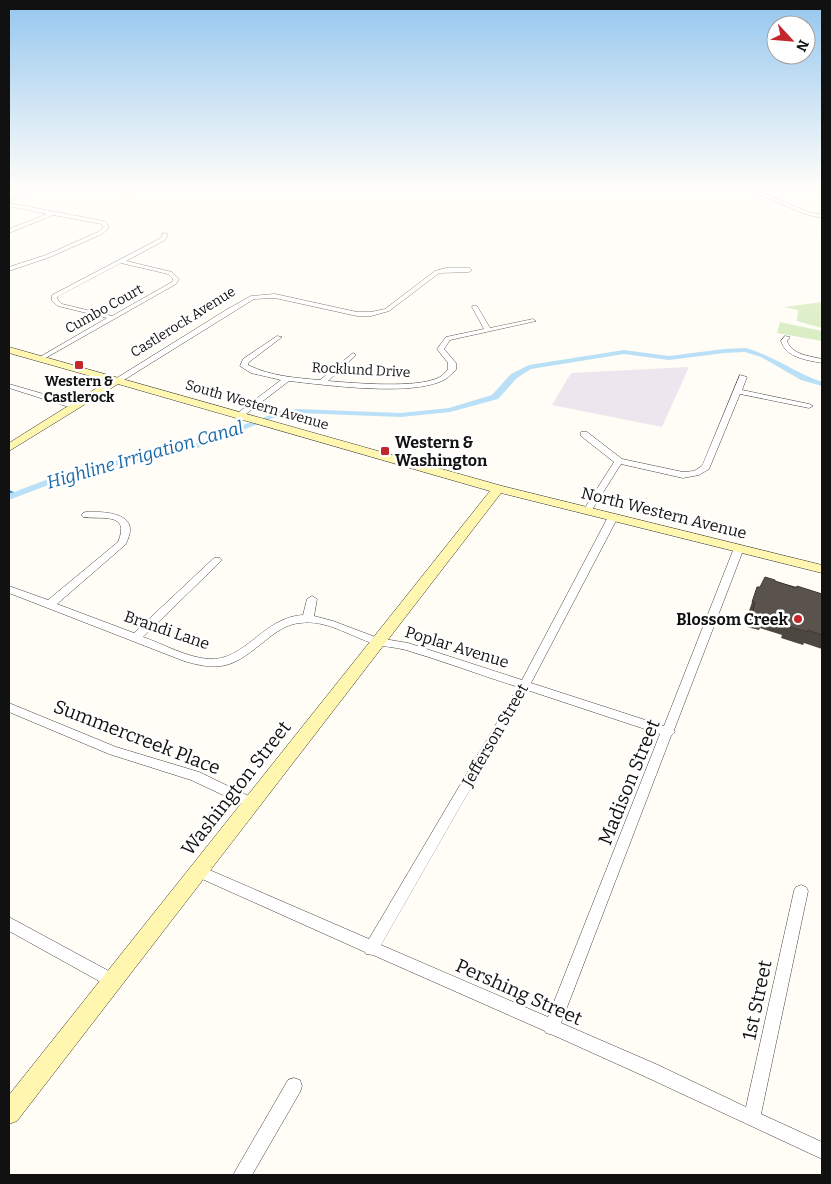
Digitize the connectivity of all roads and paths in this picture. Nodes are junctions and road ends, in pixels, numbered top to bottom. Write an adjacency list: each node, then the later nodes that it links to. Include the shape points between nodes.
1 (77, 243): 4 (street)
2 (154, 243): 3 (street)
3 (119, 261): 7 (street, Cumbo Court, via 170,273 176,279); 7 (street, via 54,296 60,305)
4 (9, 270)
5 (469, 270): 18 (street, Castlerock Avenue, via 436,272 391,307 371,314 357,314 275,296 253,297)
6 (475, 306): 9 (street)
7 (113, 318): 14 (street, Cumbo Court)
8 (533, 321): 9 (street, Rocklund Drive)
9 (487, 329): 19 (street, Rocklund Drive, via 444,341 440,349 453,367 447,377 434,383 401,387)
10 (279, 337): 17 (street, Rocklund Drive, via 246,361 244,366)
11 (788, 337): 15 (street, via 784,344 790,351)
12 (9, 350): 14 (main road, South Western Avenue)
13 (353, 355): 19 (street)
14 (40, 359): 18 (main road, South Western Avenue)
15 (822, 361)
16 (743, 377): 21 (street)
17 (287, 378): 19 (street, Rocklund Drive); 24 (street)
18 (116, 381): 22 (main road, Castlerock Avenue); 24 (main road, South Western Avenue)
19 (323, 381)
20 (9, 386): 22 (street)
21 (738, 391): 23 (street); 27 (street, via 703,470 683,475)
22 (75, 406): 26 (main road, Castlerock Avenue)
23 (809, 406)
24 (239, 415): 28 (main road, South Western Avenue)
25 (584, 434): 27 (street)
26 (9, 448)
27 (619, 461): 29 (street)
28 (498, 489): 29 (main road, North Western Avenue); 40 (main road, Washington Street)
29 (587, 511): 31 (main road, North Western Avenue)
30 (86, 514): 37 (street, via 117,518 128,530 126,536 122,543)
31 (614, 517): 32 (main road, North Western Avenue); 41 (street, Jefferson Street)
32 (740, 548): 34 (main road, North Western Avenue); 43 (street, Madison Street)
33 (217, 560): 39 (street)
34 (822, 569)
35 (9, 589): 37 (street, Brandi Lane)
36 (312, 599): 38 (street)
37 (49, 605): 39 (street, Brandi Lane)
38 (308, 618): 39 (street, Brandi Lane, via 278,626 241,656 216,663 193,660); 40 (street)
39 (136, 637)
40 (377, 641): 41 (street, Poplar Avenue, via 404,646); 44 (main road, Washington Street)
41 (524, 684): 43 (street, Poplar Avenue); 48 (street, Jefferson Street)
42 (9, 707): 44 (street, Summercreek Place, via 113,752 195,776)
43 (669, 732): 50 (street, Madison Street)
44 (251, 804): 45 (main road, Washington Street)
45 (198, 871): 48 (street, Pershing Street); 49 (main road, Washington Street)
46 (801, 891): 53 (street, 1st Street)
47 (9, 924): 49 (street)
48 (372, 949): 50 (street, Pershing Street)
49 (113, 981): 52 (main road, Washington Street)
50 (551, 1028): 53 (street, Pershing Street)
51 (294, 1086): 55 (street)
52 (9, 1113)
53 (752, 1117): 54 (street, Pershing Street)
54 (822, 1150)
55 (242, 1175)

